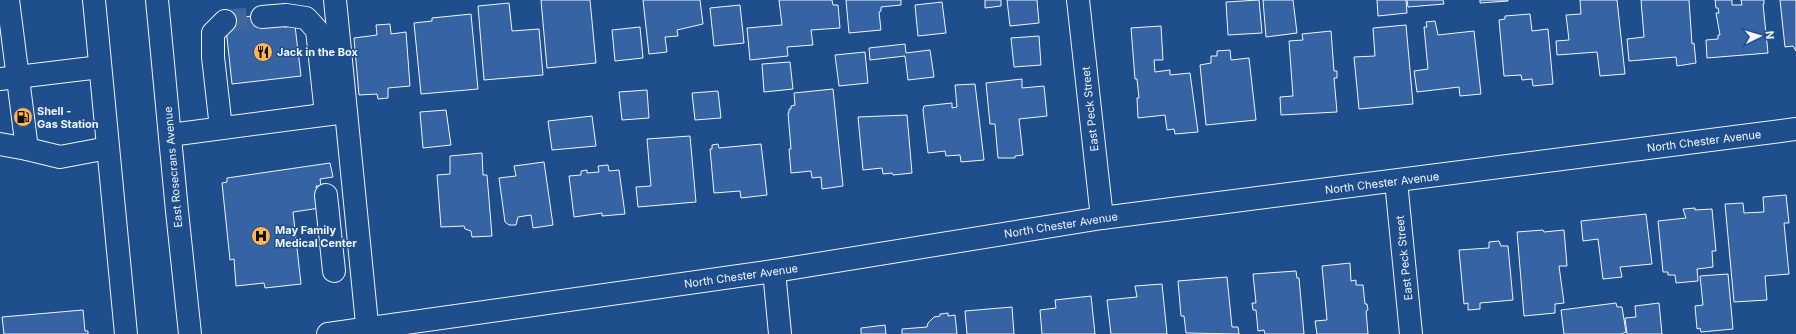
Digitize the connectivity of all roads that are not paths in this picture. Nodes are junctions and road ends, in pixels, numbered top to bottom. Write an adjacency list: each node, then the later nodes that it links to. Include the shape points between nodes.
1 (8, 0): 9 (street)
2 (94, 0): 8 (street)
3 (157, 0): 13 (street, East Rosecrans Avenue)
4 (335, 0): 10 (street)
5 (1078, 0): 19 (street, East Peck Street)
6 (262, 17): 10 (street, via 286,15 306,18 317,30)
7 (225, 21): 11 (street, via 213,33 213,57)
8 (100, 67): 9 (street); 15 (street)
9 (9, 77): 16 (street)
10 (336, 113): 11 (street); 20 (street)
11 (221, 128): 13 (street)
12 (1796, 129): 17 (street, North Chester Avenue)
13 (170, 135): 26 (street, East Rosecrans Avenue)
14 (0, 144): 16 (street)
15 (108, 148): 16 (street, via 60,157); 25 (street)
16 (27, 149)
17 (1396, 181): 19 (street, North Chester Avenue); 29 (street, East Peck Street)
18 (326, 195): 21 (street)
19 (1102, 218): 23 (street, North Chester Avenue)
20 (358, 232): 21 (street); 24 (street)
21 (330, 234): 22 (street)
22 (334, 271)
23 (774, 272): 24 (street, North Chester Avenue); 28 (street)
24 (368, 331): 27 (street, North Chester Avenue)
25 (126, 334)
26 (190, 334)
27 (328, 334)
28 (780, 334)
29 (1412, 334)

